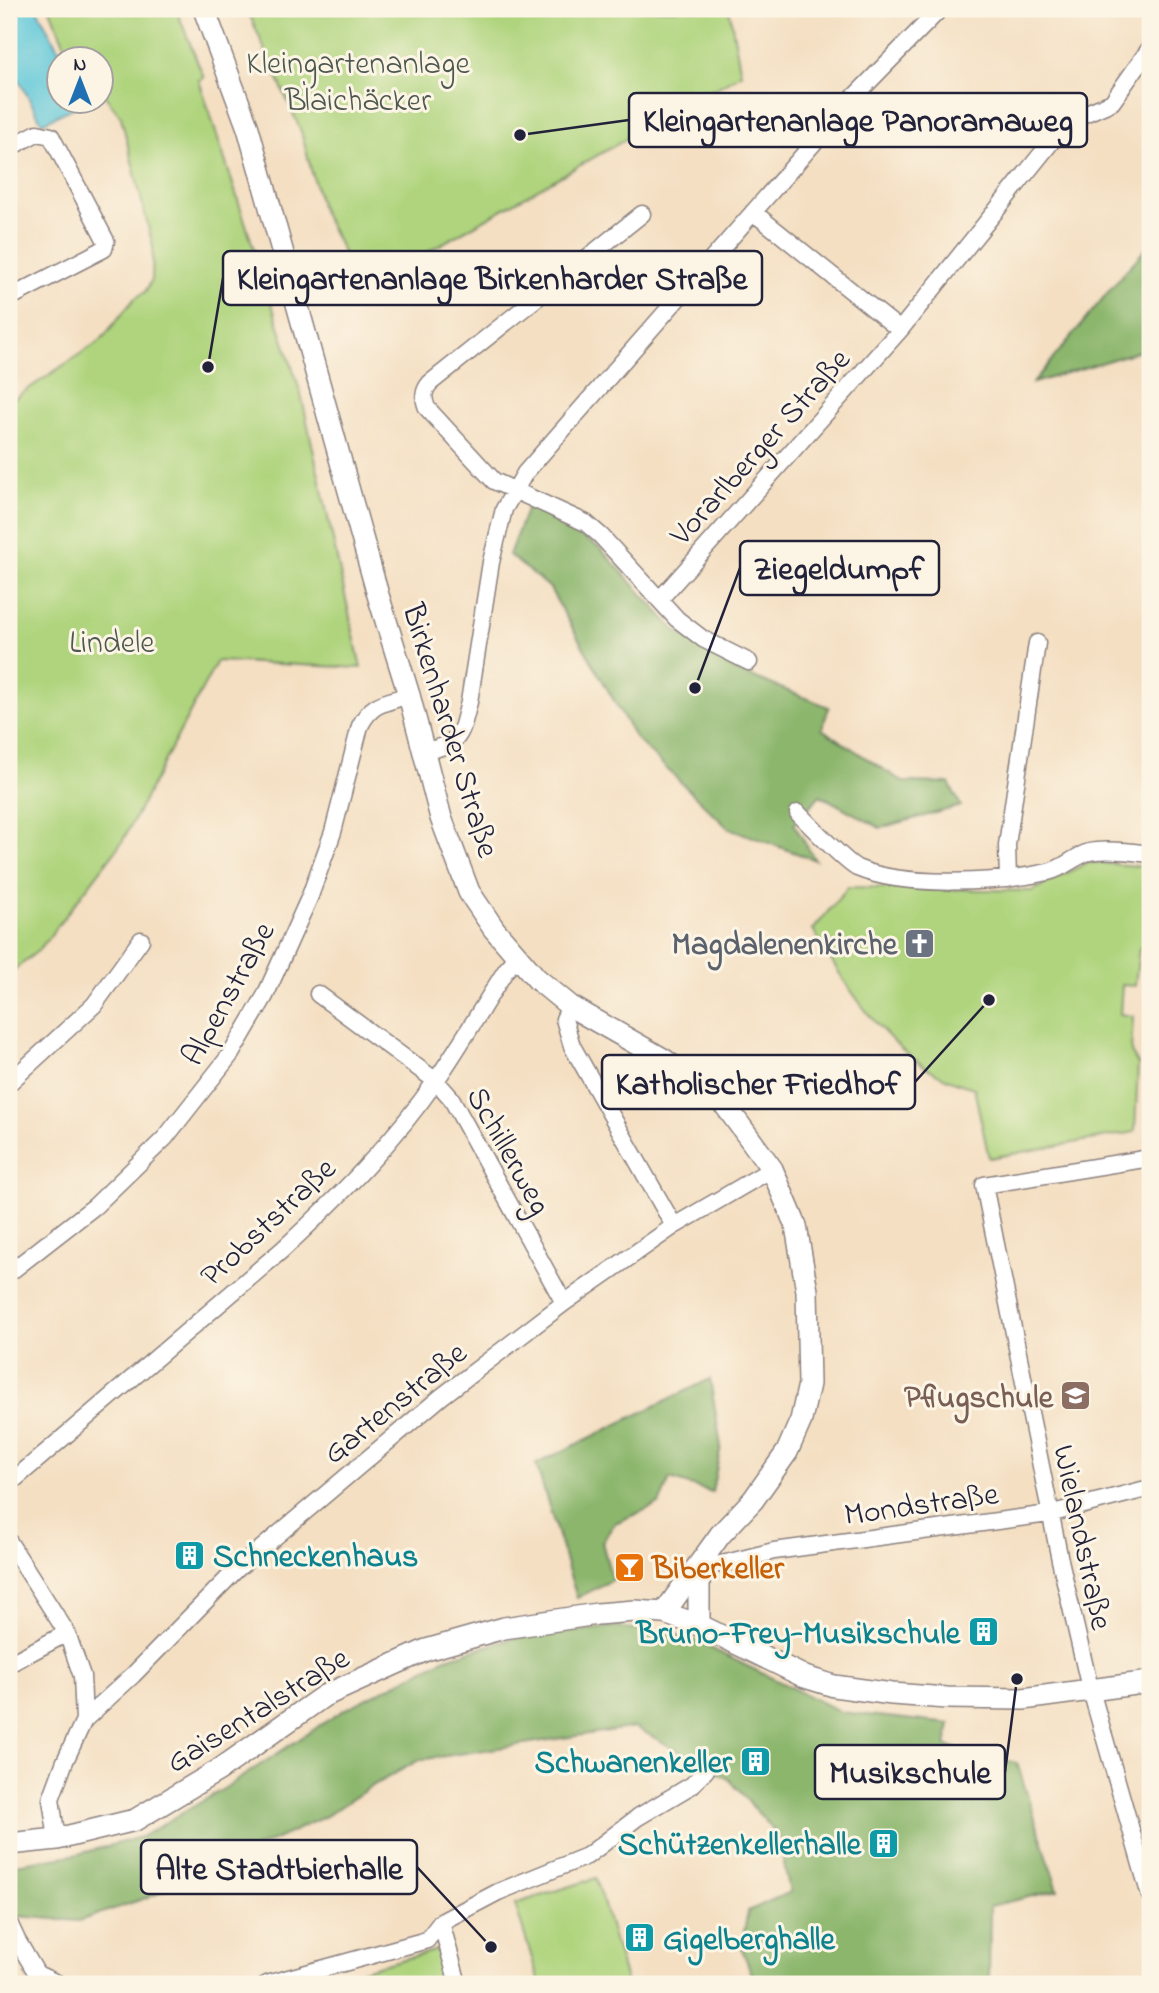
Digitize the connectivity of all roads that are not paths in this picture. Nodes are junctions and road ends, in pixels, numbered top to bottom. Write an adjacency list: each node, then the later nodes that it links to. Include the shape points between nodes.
1 (204, 9): 13 (main road, Birkenharder Straße, via 248,128)
2 (940, 9): 5 (street, via 854,96)
3 (1150, 48): 8 (street, Vorarlberger Straße, via 1112,102 1068,121)
4 (9, 148): 7 (street, via 37,133 51,136 106,241 104,248)
5 (753, 212): 8 (street); 9 (street, via 525,472)
6 (642, 214): 9 (street, via 426,388 427,408 494,481)
7 (9, 298)
8 (900, 330): 10 (street, Vorarlberger Straße)
9 (514, 491): 10 (street, via 586,523); 14 (street, via 504,509 491,562 470,702 459,736)
10 (660, 599): 12 (street, via 703,639)
11 (1037, 643): 17 (street, via 1007,845)
12 (749, 663)
13 (409, 695): 14 (main road, Birkenharder Straße); 27 (street, Alpenstraße, via 378,704 366,713 310,896 265,996 231,1054 165,1138 95,1206)
14 (423, 752): 19 (main road, Birkenharder Straße, via 440,818 469,892)
15 (798, 813): 17 (street, via 855,867 934,881)
16 (1150, 854): 17 (street, via 1088,852 1052,871)
17 (1008, 879)
18 (141, 940): 23 (street, via 94,1004)
19 (517, 958): 21 (main road, Birkenharder Straße); 22 (street, Probststraße)
20 (318, 993): 22 (street, Schillerweg)
21 (570, 1006): 25 (main road, Birkenharder Straße, via 663,1059 725,1105); 26 (street, via 564,1019 572,1046)
22 (436, 1081): 28 (street, Schillerweg, via 451,1098); 29 (street, Probststraße, via 326,1210)
23 (9, 1083)
24 (1150, 1158): 31 (street, Wielandstraße, via 984,1185)
25 (772, 1169): 26 (street, Gartenstraße); 33 (main road, Birkenharder Straße, via 796,1227 801,1252 807,1291 809,1384 788,1452)
26 (674, 1226): 28 (street, Gartenstraße)
27 (9, 1273)
28 (564, 1303): 40 (street, Gartenstraße, via 441,1397 237,1569)
29 (9, 1484)
30 (1150, 1488): 31 (street, Mondstraße)
31 (1049, 1514): 33 (street, Mondstraße, via 774,1551); 39 (street, Wielandstraße)
32 (9, 1542): 36 (street)
33 (699, 1566): 34 (main road, Birkenharder Straße); 35 (main road)
34 (664, 1613): 35 (main road, Gaisentalstraße); 42 (main road, Gaisentalstraße, via 610,1613 503,1628 426,1650 324,1696 219,1770 135,1820)
35 (699, 1625): 39 (main road, Gaisentalstraße, via 805,1677 834,1686 993,1700)
36 (67, 1633): 37 (street); 40 (street, via 82,1676)
37 (9, 1664)
38 (1150, 1682): 39 (main road, Gaisentalstraße)
39 (1091, 1691): 44 (street, Wielandstraße)
40 (84, 1720): 42 (street, via 51,1799)
41 (706, 1770): 45 (street, via 692,1785 638,1817 587,1856 498,1892)
42 (57, 1839): 43 (main road, Gaisentalstraße)
43 (9, 1844)
44 (1150, 1896)
45 (441, 1922): 49 (street, via 427,1940); 50 (street)
46 (9, 1923): 47 (street)
47 (13, 1943): 48 (street, via 37,1974)
48 (59, 1984)
49 (267, 1984)
50 (458, 1984)

